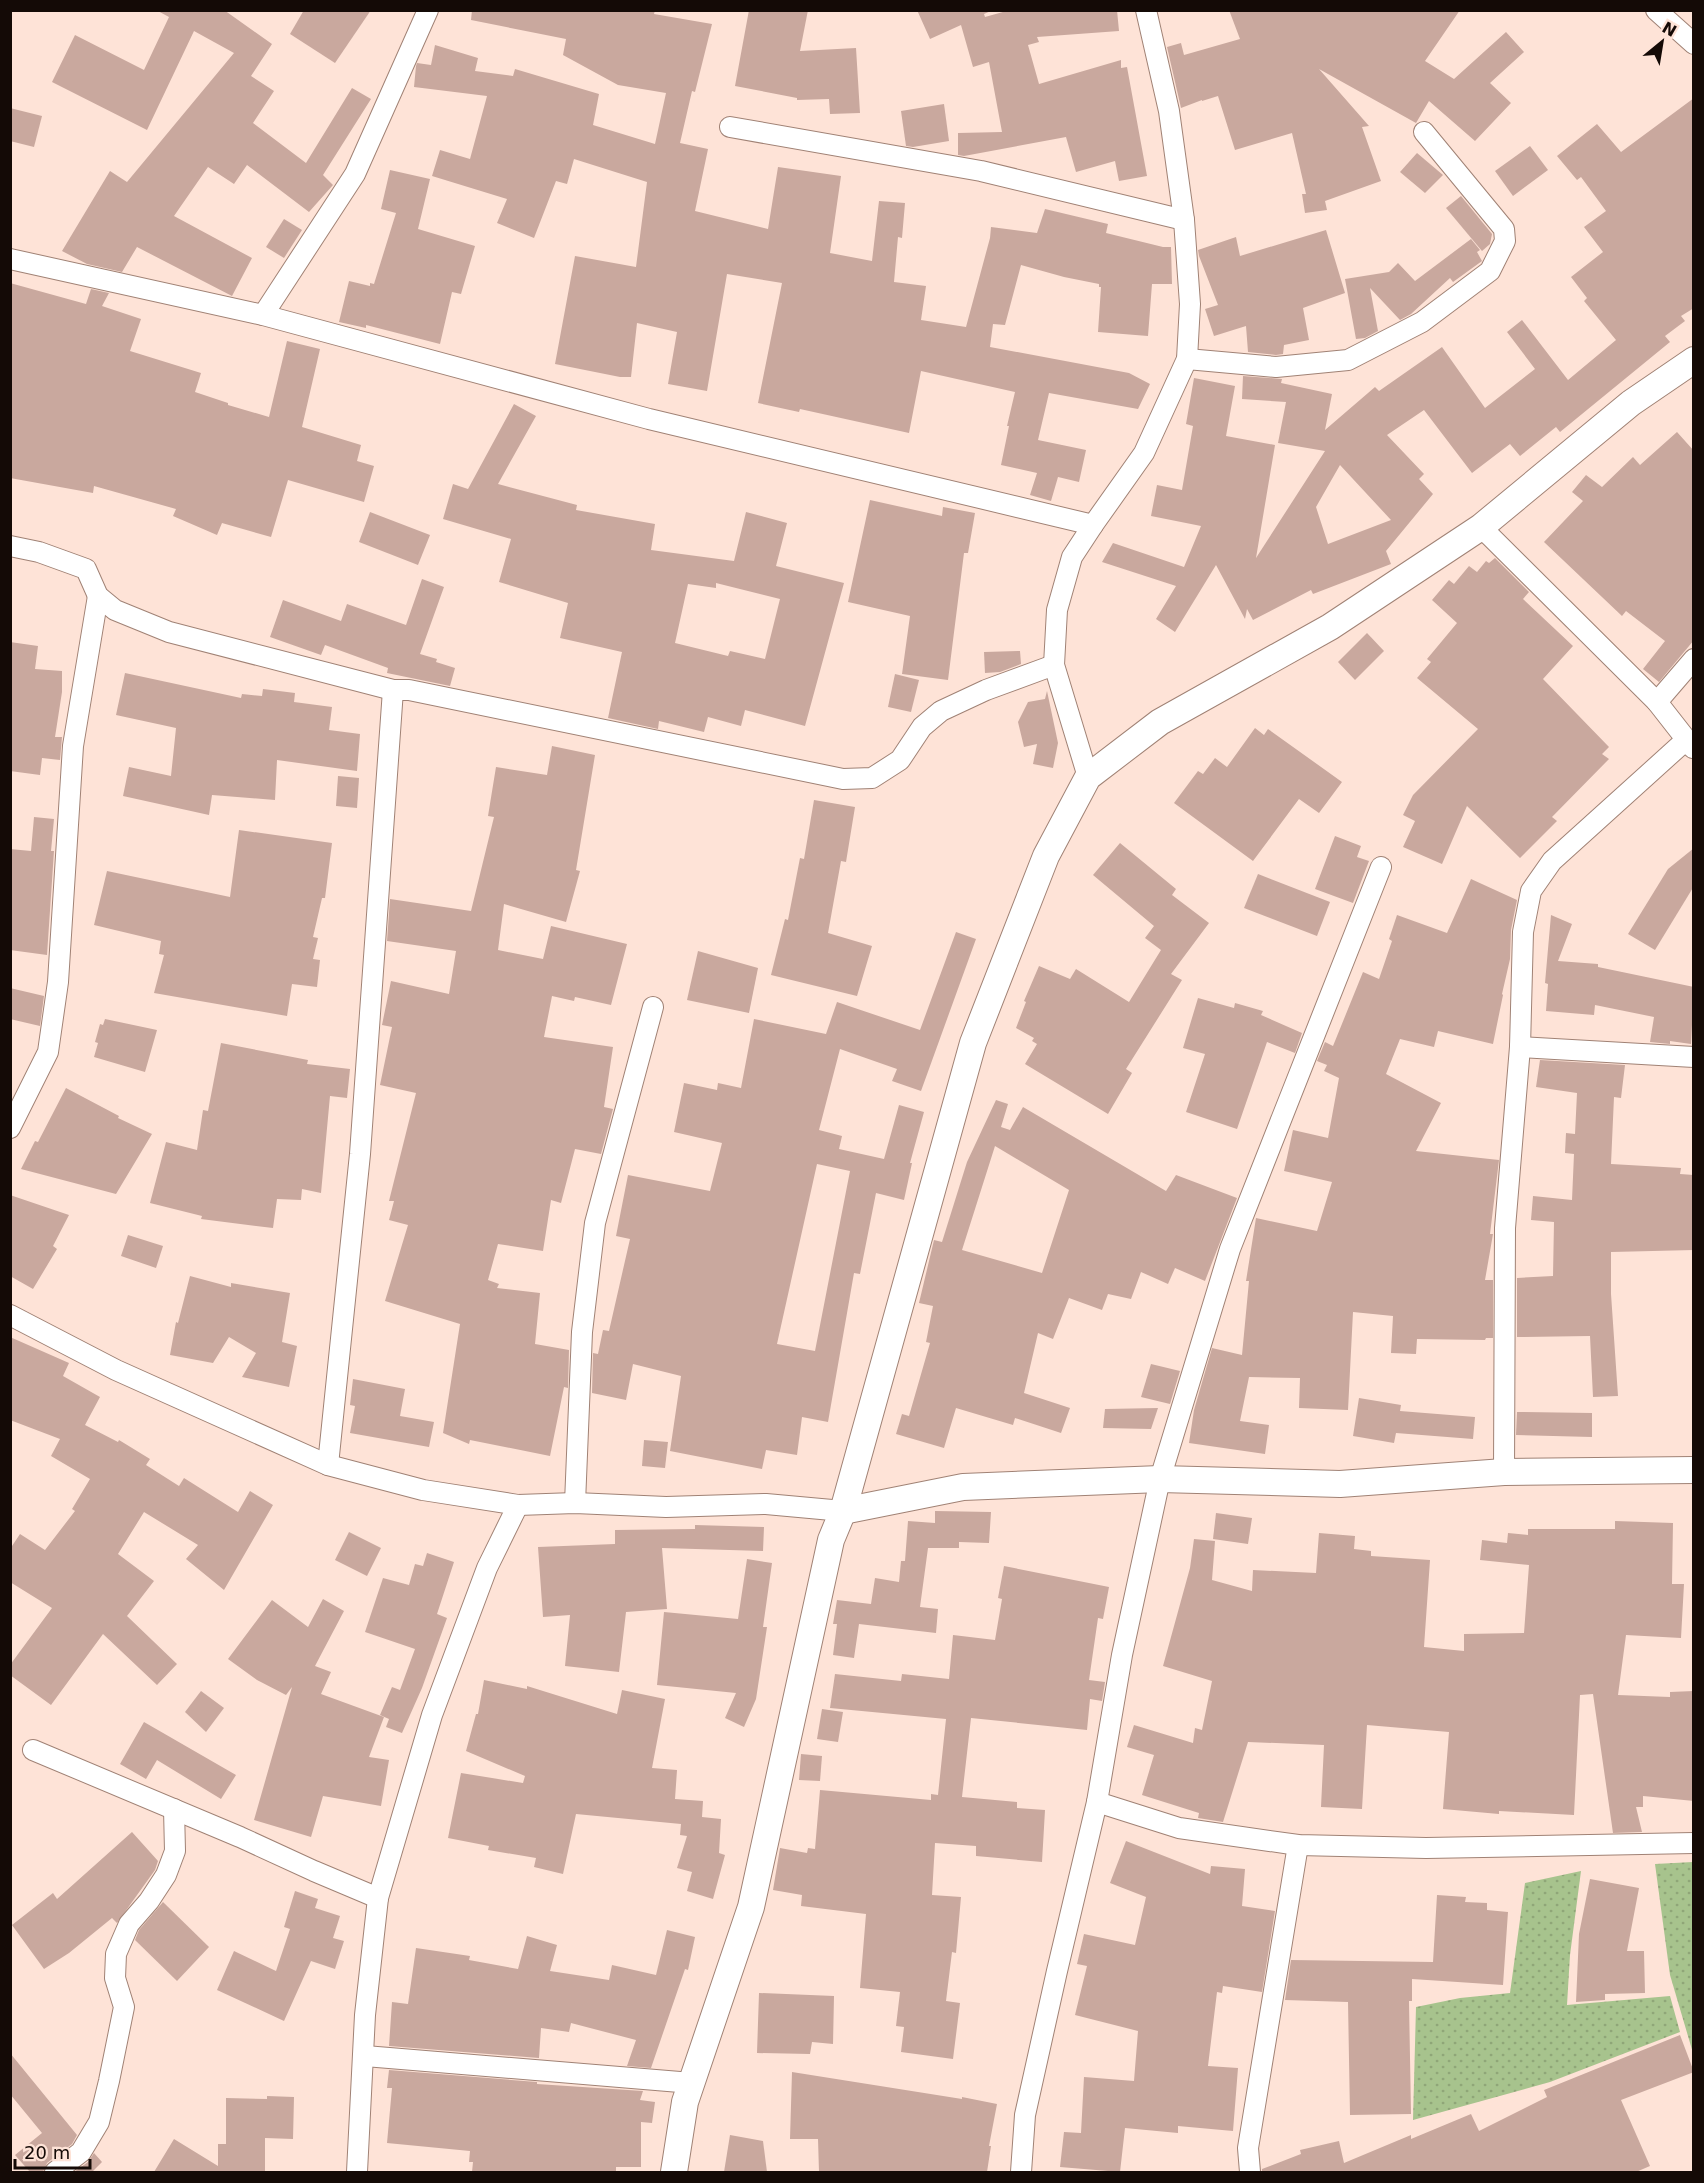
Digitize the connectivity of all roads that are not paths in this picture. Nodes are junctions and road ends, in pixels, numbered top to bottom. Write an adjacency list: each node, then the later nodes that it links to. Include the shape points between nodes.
1 (428, 10): 9 (street, via 356,174)
2 (1146, 10): 7 (street, via 1170,111)
3 (1656, 10): 4 (street)
4 (1694, 44)
5 (730, 127): 7 (street, via 981,171)
6 (1424, 132): 10 (street, via 1504,229 1505,241 1490,271 1422,322 1348,360 1276,366)
7 (1184, 220): 10 (street, via 1190,304)
8 (10, 259): 9 (street)
9 (263, 315): 12 (street, via 649,419)
10 (1187, 359): 12 (street, via 1144,453)
11 (1694, 360): 13 (street, via 1631,403)
12 (1093, 525): 17 (street, via 1072,557 1056,610)
13 (1481, 527): 19 (street); 21 (street, via 1330,627 1160,722)
14 (10, 546): 15 (street, via 86,569)
15 (98, 596): 18 (street, via 115,610 169,632); 26 (street, via 73,746 58,982 48,1052)
16 (1694, 659): 19 (street)
17 (1054, 665): 18 (street, via 941,711 922,727 900,760 872,778 843,780 409,690); 21 (street)
18 (393, 690): 28 (street, via 360,1154)
19 (1657, 702): 20 (street)
20 (1690, 744): 24 (street, via 1552,861 1531,891 1523,932)
21 (1088, 777): 34 (street, via 1046,856 974,1043)
22 (1381, 867): 31 (street, via 1230,1249)
23 (653, 1007): 32 (street, via 595,1223 582,1332)
24 (1520, 1047): 25 (street); 30 (street, via 1505,1227)
25 (1694, 1057)
26 (10, 1128)
27 (10, 1315): 28 (street, via 116,1370)
28 (328, 1465): 33 (street, via 423,1490)
29 (1694, 1470): 30 (street)
30 (1504, 1472): 31 (street, via 1340,1485)
31 (1160, 1479): 34 (street, via 963,1487); 36 (street, via 1122,1655)
32 (575, 1503): 33 (street); 34 (street, via 666,1507 766,1504)
33 (518, 1504): 40 (street, via 487,1568 432,1715)
34 (843, 1511): 42 (street, via 831,1540 751,1907)
35 (33, 1750): 37 (street)
36 (1097, 1802): 39 (street, via 1179,1828); 46 (street, via 1025,2115)
37 (174, 1809): 40 (street); 43 (street, via 175,1851 166,1875 129,1924 116,1954 115,1978 124,2007 99,2122 81,2152)
38 (1694, 1843): 39 (street, via 1426,1848)
39 (1298, 1845): 47 (street, via 1248,2148)
40 (378, 1898): 41 (street)
41 (364, 2056): 42 (street); 44 (street)
42 (692, 2083): 45 (street, via 685,2102)
43 (55, 2172)
44 (357, 2172)
45 (674, 2172)
46 (1021, 2172)
47 (1250, 2172)

